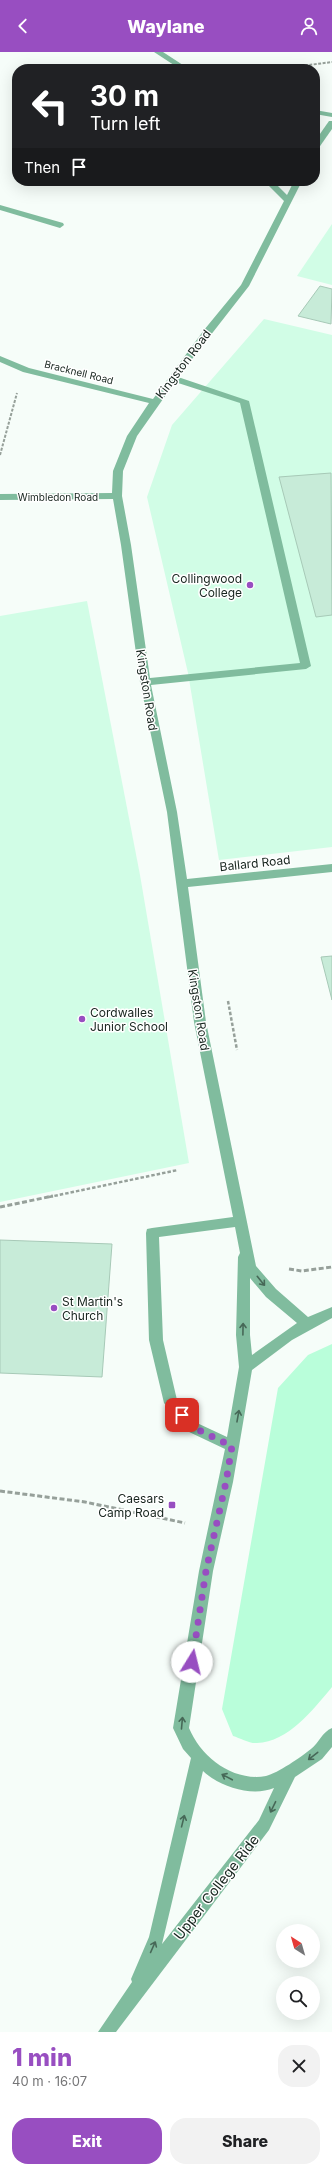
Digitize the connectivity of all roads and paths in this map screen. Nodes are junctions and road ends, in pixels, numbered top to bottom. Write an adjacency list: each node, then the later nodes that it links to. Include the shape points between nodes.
1 (158, 52): 3 (street)
2 (332, 62): 4 (path)
3 (175, 64)
4 (317, 64)
5 (320, 113): 6 (street)
6 (332, 115)
7 (332, 123): 8 (street)
8 (320, 140)
9 (273, 186): 11 (street)
10 (295, 186): 11 (street, Kingston Road)
11 (288, 200): 16 (street, Kingston Road, via 244,286)
12 (0, 207): 13 (street)
13 (60, 225)
14 (0, 359): 15 (street, Bracknell Road)
15 (26, 370): 17 (street, Bracknell Road); 18 (path, via 18,387)
16 (172, 378): 17 (street, Kingston Road); 21 (street, via 244,401 306,666)
17 (155, 402): 19 (street, Kingston Road, via 132,436 118,471)
18 (0, 455)
19 (117, 496): 20 (street, Wimbledon Road); 21 (street, Kingston Road)
20 (0, 497)
21 (145, 682): 23 (street, Kingston Road, via 172,812)
22 (332, 868): 23 (street, Ballard Road)
23 (181, 884): 28 (street, Kingston Road, via 200,1022)
24 (227, 995): 25 (path)
25 (238, 1057)
26 (178, 1170): 27 (path)
27 (0, 1207)
28 (239, 1221): 29 (street, Kingston Road); 35 (street, via 152,1233 156,1340 171,1404 192,1427)
29 (245, 1246): 33 (street, Kingston Road, one-way to 33, via 250,1268 271,1293); 34 (street, Kingston Road, one-way to 29, via 243,1335)
30 (332, 1267): 31 (path, via 302,1271)
31 (288, 1269)
32 (332, 1312): 33 (street)
33 (306, 1323): 34 (street)
34 (246, 1367): 35 (street, one-way to 34)
35 (232, 1446): 37 (street)
36 (0, 1491): 37 (path, via 85,1502)
37 (215, 1529): 39 (street, one-way to 37, via 188,1744 181,1728)
38 (332, 1735): 40 (street, one-way to 40, via 317,1754)
39 (198, 1756): 40 (street, one-way to 39, via 268,1783 241,1784 210,1768); 41 (street, Upper College Ride, one-way to 39, via 157,1937)
40 (290, 1772): 41 (street, Upper College Ride, one-way to 41, via 264,1825)
41 (132, 1996): 42 (street, Upper College Ride)
42 (106, 2032)

